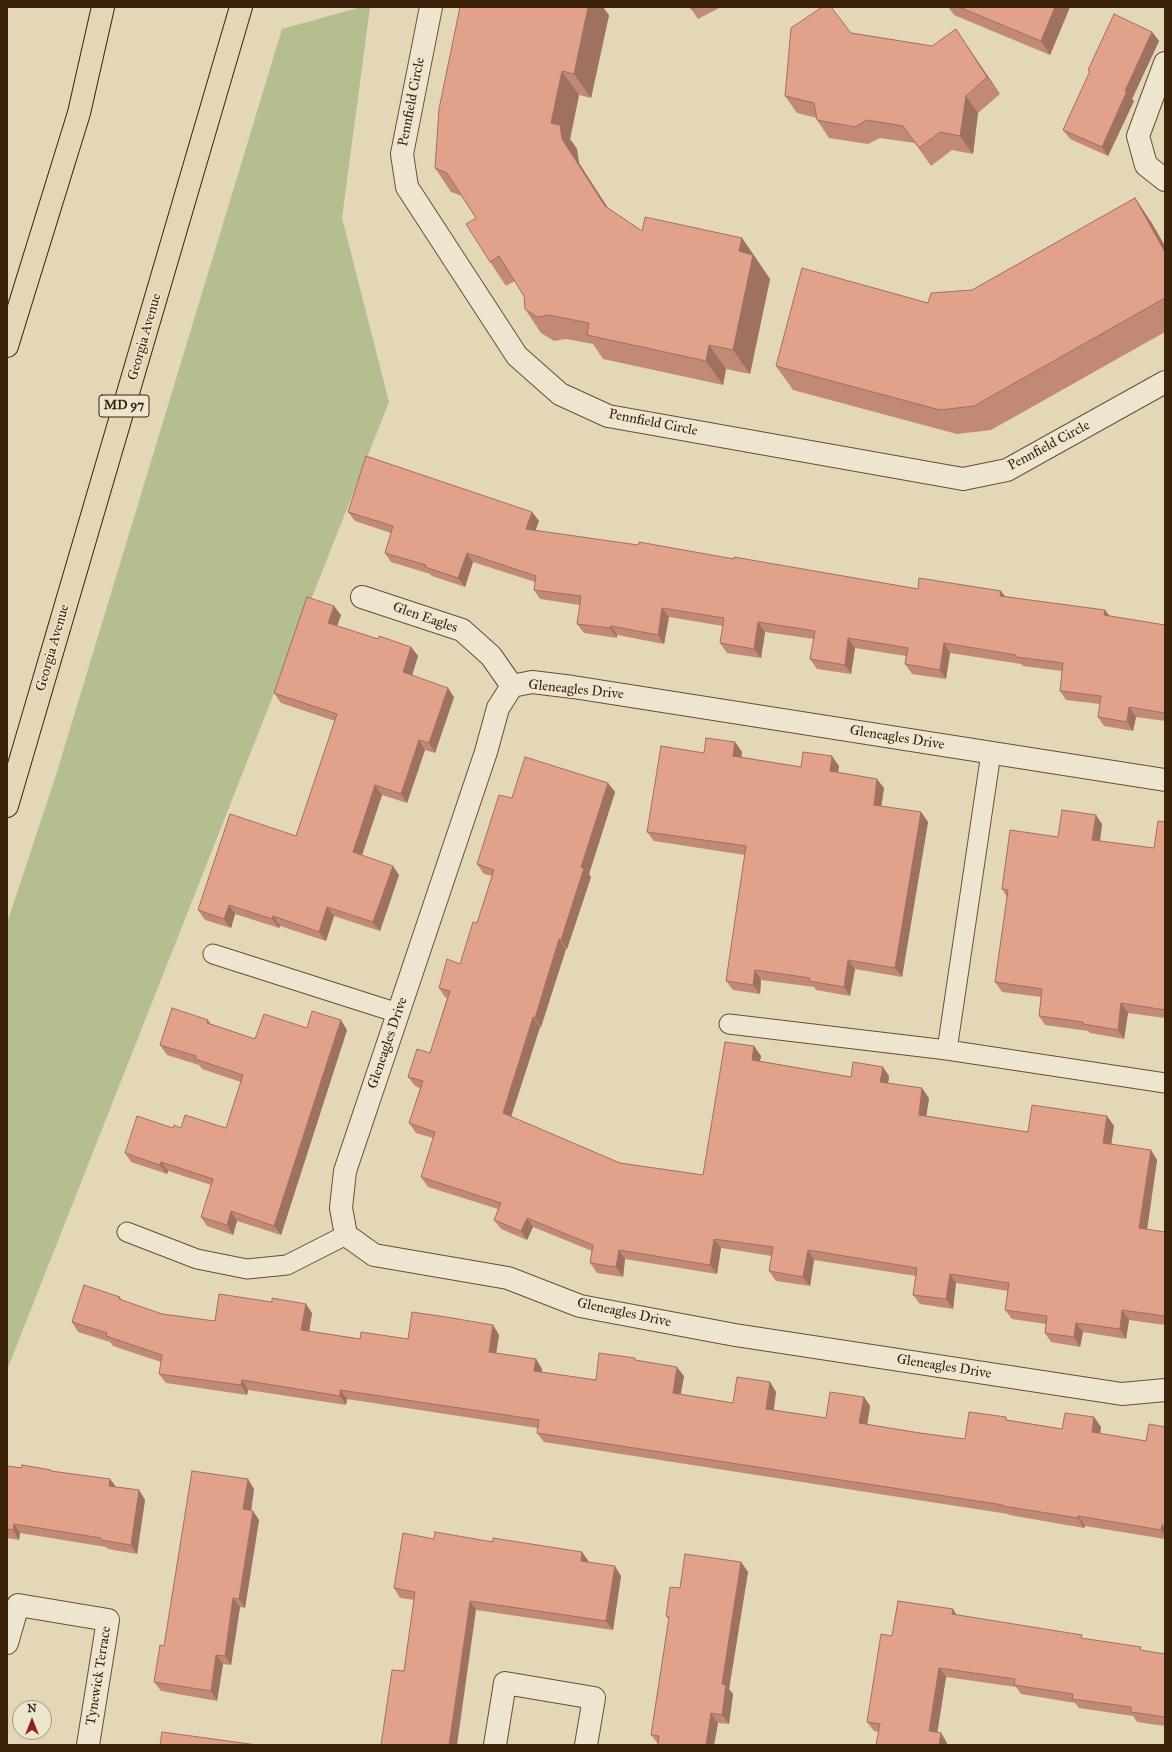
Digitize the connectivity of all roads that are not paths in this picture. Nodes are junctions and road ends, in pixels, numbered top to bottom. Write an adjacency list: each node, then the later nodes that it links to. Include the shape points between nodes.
1 (103, 7): 6 (main road, via 79,113)
2 (241, 7): 12 (main road, Georgia Avenue / MD 97)
3 (431, 7): 7 (street, Pennfield Circle, via 402,154 407,186 517,356 560,394 608,416 963,479 1007,470)
4 (1165, 63): 5 (street, via 1138,136 1146,165)
5 (1165, 180)
6 (7, 346)
7 (1165, 382)
8 (362, 597): 9 (street, Glen Eagles, via 462,630 491,656)
9 (512, 686): 10 (street, Gleneagles Drive, via 532,682 573,687); 14 (street, Gleneagles Drive, via 498,708 486,752)
10 (991, 753): 11 (street, Gleneagles Drive); 16 (lane)
11 (1165, 780)
12 (7, 806)
13 (213, 954): 14 (lane)
14 (398, 1012): 19 (street, Gleneagles Drive, via 345,1172 342,1208)
15 (729, 1024): 16 (lane)
16 (947, 1050): 17 (lane)
17 (1165, 1083)
18 (127, 1232): 19 (lane, via 197,1259 247,1269 287,1265)
19 (346, 1234): 20 (street, Gleneagles Drive, via 374,1255 508,1278 580,1306 735,1335 1122,1394)
20 (1165, 1390)
21 (7, 1643): 22 (street, Tynewick Terrace, via 18,1605 108,1620)
22 (88, 1745)
23 (495, 1745): 24 (street, via 505,1683 594,1698)
24 (586, 1745)

